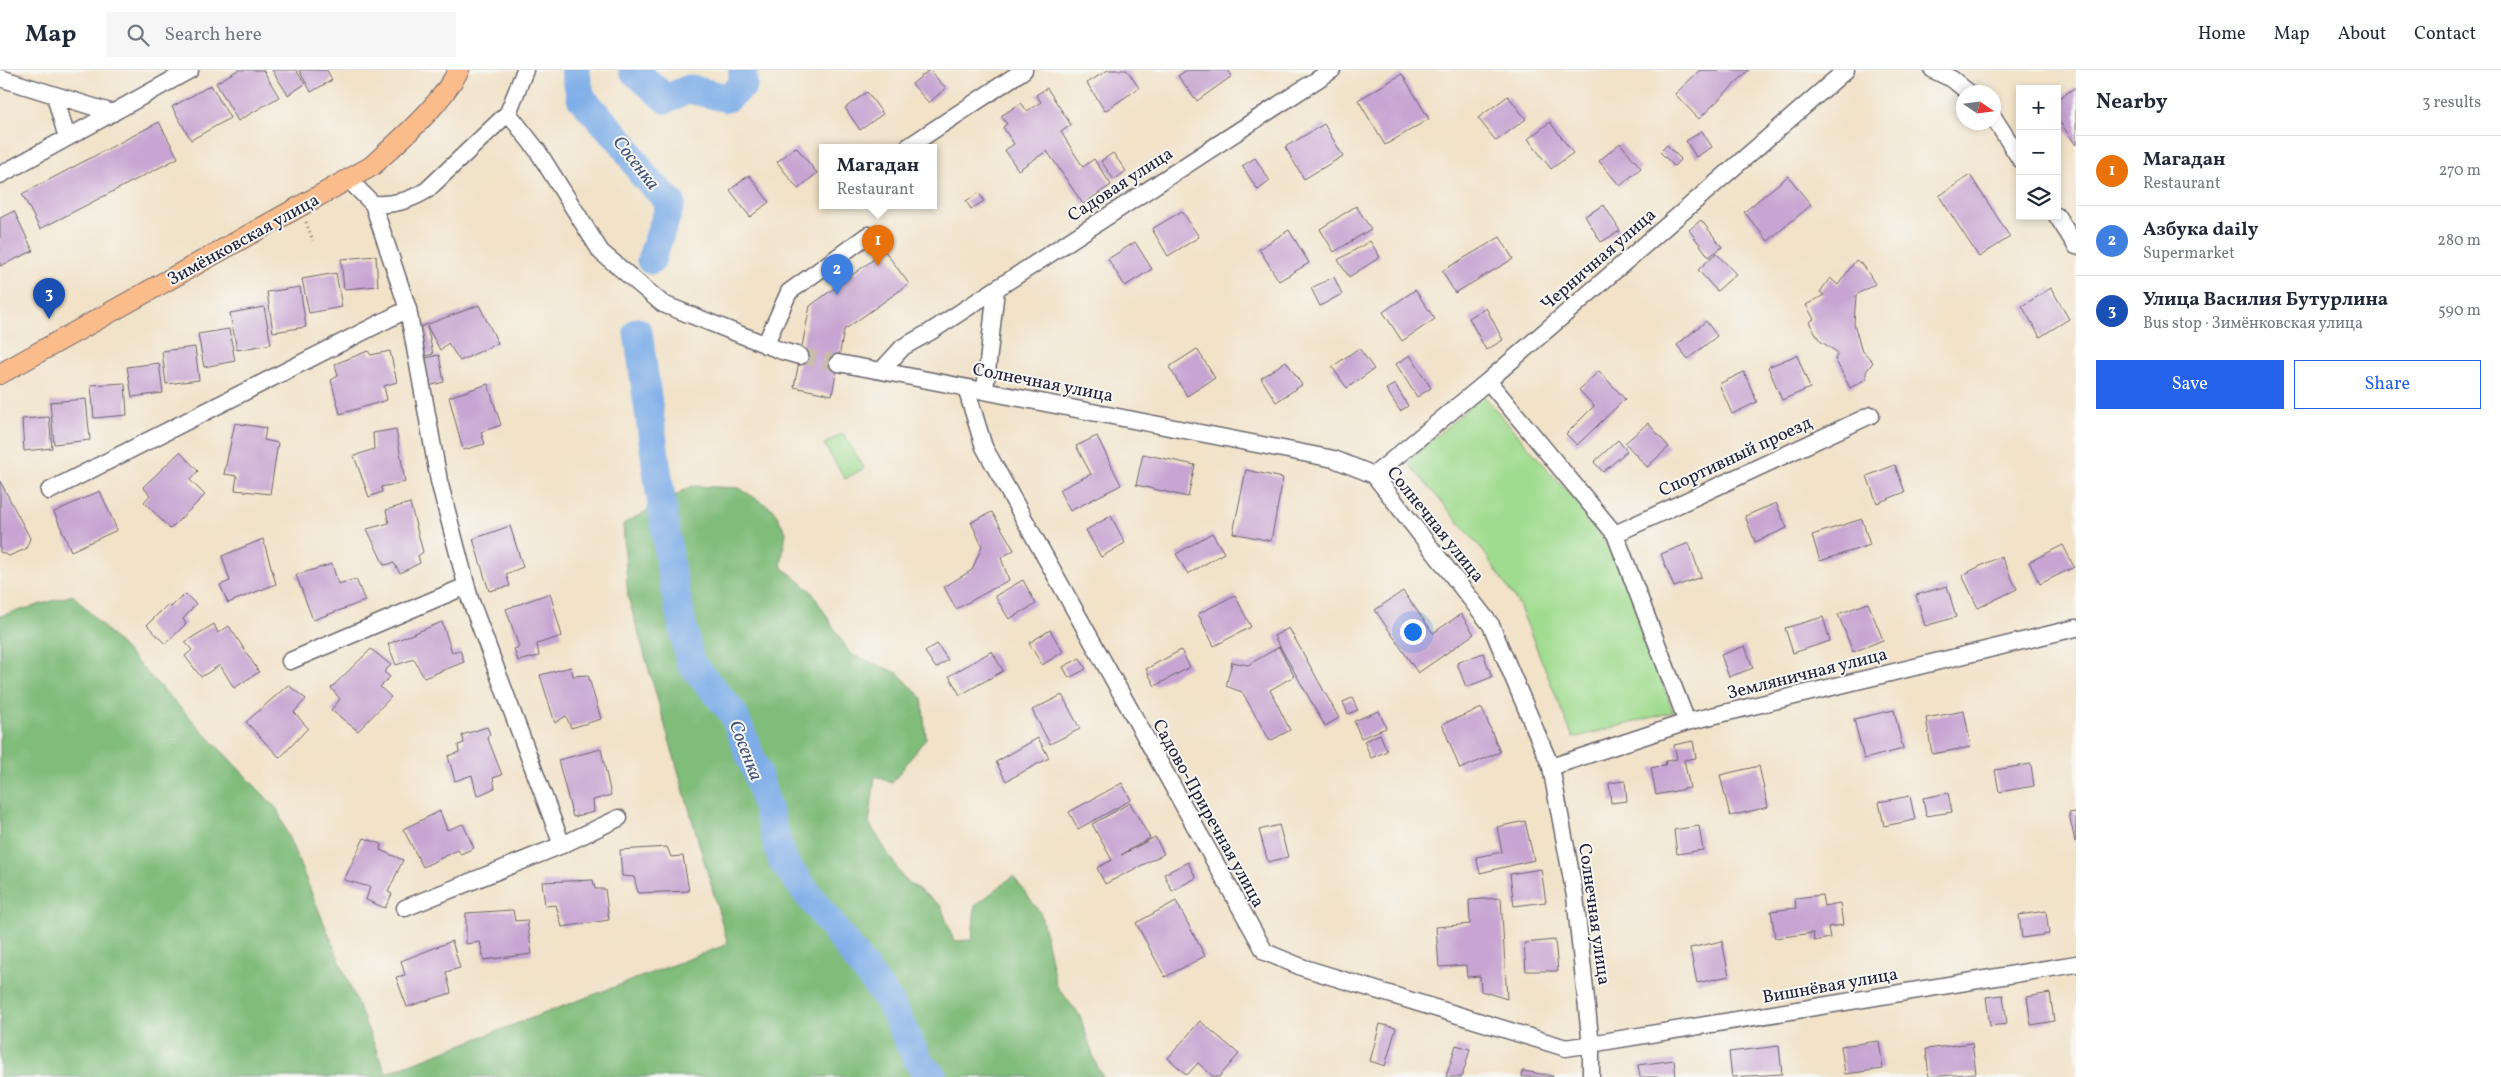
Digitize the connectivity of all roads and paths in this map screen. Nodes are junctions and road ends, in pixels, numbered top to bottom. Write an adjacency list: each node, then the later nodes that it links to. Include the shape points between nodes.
1 (190, 70): 11 (street)
2 (459, 70): 18 (main road, Зимёнковская улица, via 420,122 372,166)
3 (525, 70): 12 (street)
4 (1024, 70): 15 (street)
5 (1332, 70): 23 (street, Садовая улица)
6 (1846, 70): 30 (street, Черничная улица)
7 (1933, 70): 9 (street)
8 (0, 78): 10 (street)
9 (1959, 85)
10 (54, 96): 11 (street); 14 (street)
11 (113, 113): 14 (street)
12 (508, 113): 19 (street, via 427,190 412,199 391,205); 25 (street, via 537,150 601,252 663,304)
13 (2001, 129): 16 (street)
14 (67, 138): 17 (street)
15 (913, 144)
16 (2016, 153)
17 (0, 175)
18 (349, 180): 19 (street); 29 (main road, Зимёнковская улица)
19 (373, 204): 24 (street)
20 (2060, 220): 22 (street)
21 (868, 235): 25 (street, via 789,292)
22 (2076, 246)
23 (996, 289): 28 (street, Садовая улица, via 903,347); 32 (street)
24 (408, 309): 35 (street); 37 (street, via 438,481)
25 (765, 345): 26 (street)
26 (800, 356)
27 (838, 363): 28 (street, Солнечная улица)
28 (881, 371): 31 (street, Солнечная улица)
29 (0, 374)
30 (1488, 381): 34 (street, Черничная улица); 36 (street)
31 (966, 388): 32 (street, Солнечная улица); 46 (street, Садово-Приречная улица, via 984,448 1265,952 1304,968 1566,1048)
32 (985, 390): 34 (street, Солнечная улица, via 1334,460)
33 (1871, 415): 36 (street, Спортивный проезд)
34 (1374, 475): 41 (street, Солнечная улица, via 1491,625)
35 (49, 491)
36 (1615, 534): 40 (street)
37 (466, 586): 39 (street); 43 (street)
38 (2076, 628): 40 (street, Земляничная улица)
39 (290, 661)
40 (1687, 722): 41 (street, Земляничная улица)
41 (1551, 766): 46 (street, Солнечная улица, via 1575,896)
42 (619, 818): 43 (street)
43 (562, 844): 44 (street)
44 (405, 908)
45 (2076, 964): 46 (street, Вишнёвая улица)
46 (1591, 1046): 47 (street, Солнечная улица)
47 (1590, 1077)

